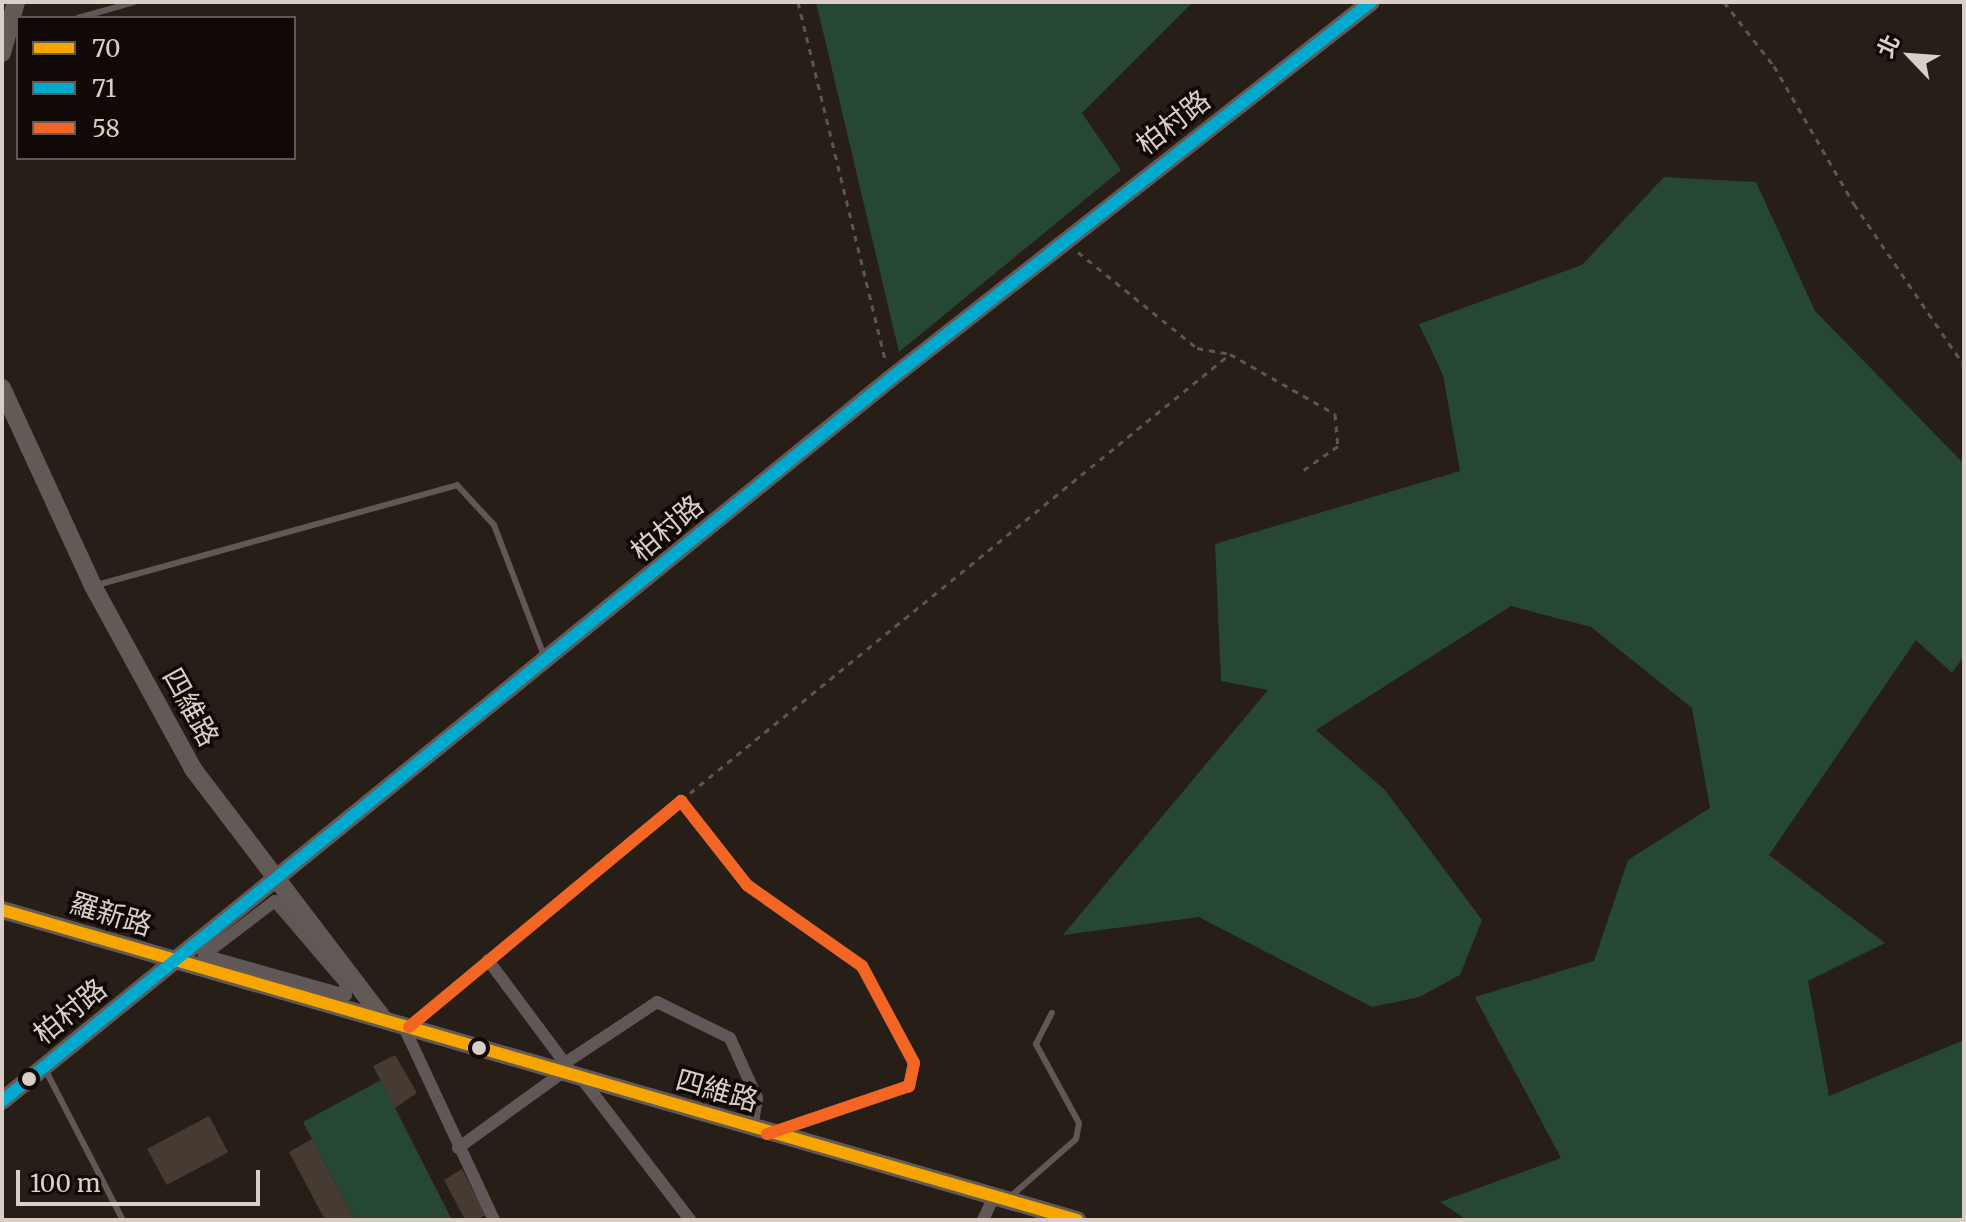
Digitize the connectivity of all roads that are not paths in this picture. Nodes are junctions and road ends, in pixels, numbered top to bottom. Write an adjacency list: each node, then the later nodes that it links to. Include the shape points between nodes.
1 (16, 2): 5 (street)
2 (134, 2): 4 (lane)
3 (1371, 2): 8 (street, 柏村路, via 890,379)
4 (85, 16)
5 (7, 42)
6 (2, 388): 7 (street, 四維路)
7 (93, 586): 8 (lane, via 457,485 494,525); 9 (street, 四維路, via 193,769)
8 (547, 664): 9 (street, 柏村路)
9 (279, 879): 13 (street, 柏村路); 15 (street, 四維路)
10 (2, 910): 13 (street, 羅新路)
11 (206, 952): 11 (street, via 275,901 349,990 339,995)
12 (488, 960): 15 (street); 17 (street); 19 (street, via 681,801 747,885 862,966 914,1063 909,1086)
13 (175, 963): 15 (street, 羅新路); 16 (street, 柏村路)
14 (1052, 1013): 21 (lane, via 1036,1044 1079,1123 1076,1139)
15 (396, 1023): 17 (street, 四維路); 20 (street)
16 (44, 1068): 18 (street, 柏村路); 22 (lane)
17 (571, 1073): 19 (street, 四維路); 19 (street, via 657,1002 730,1038 757,1098); 20 (street); 24 (street)
18 (2, 1101)
19 (759, 1132): 21 (street, 四維路)
20 (458, 1148): 23 (street)
21 (1000, 1197): 25 (street); 26 (street, 四維路)
22 (123, 1220)
23 (494, 1220)
24 (690, 1220)
25 (983, 1220)
26 (1077, 1220)

